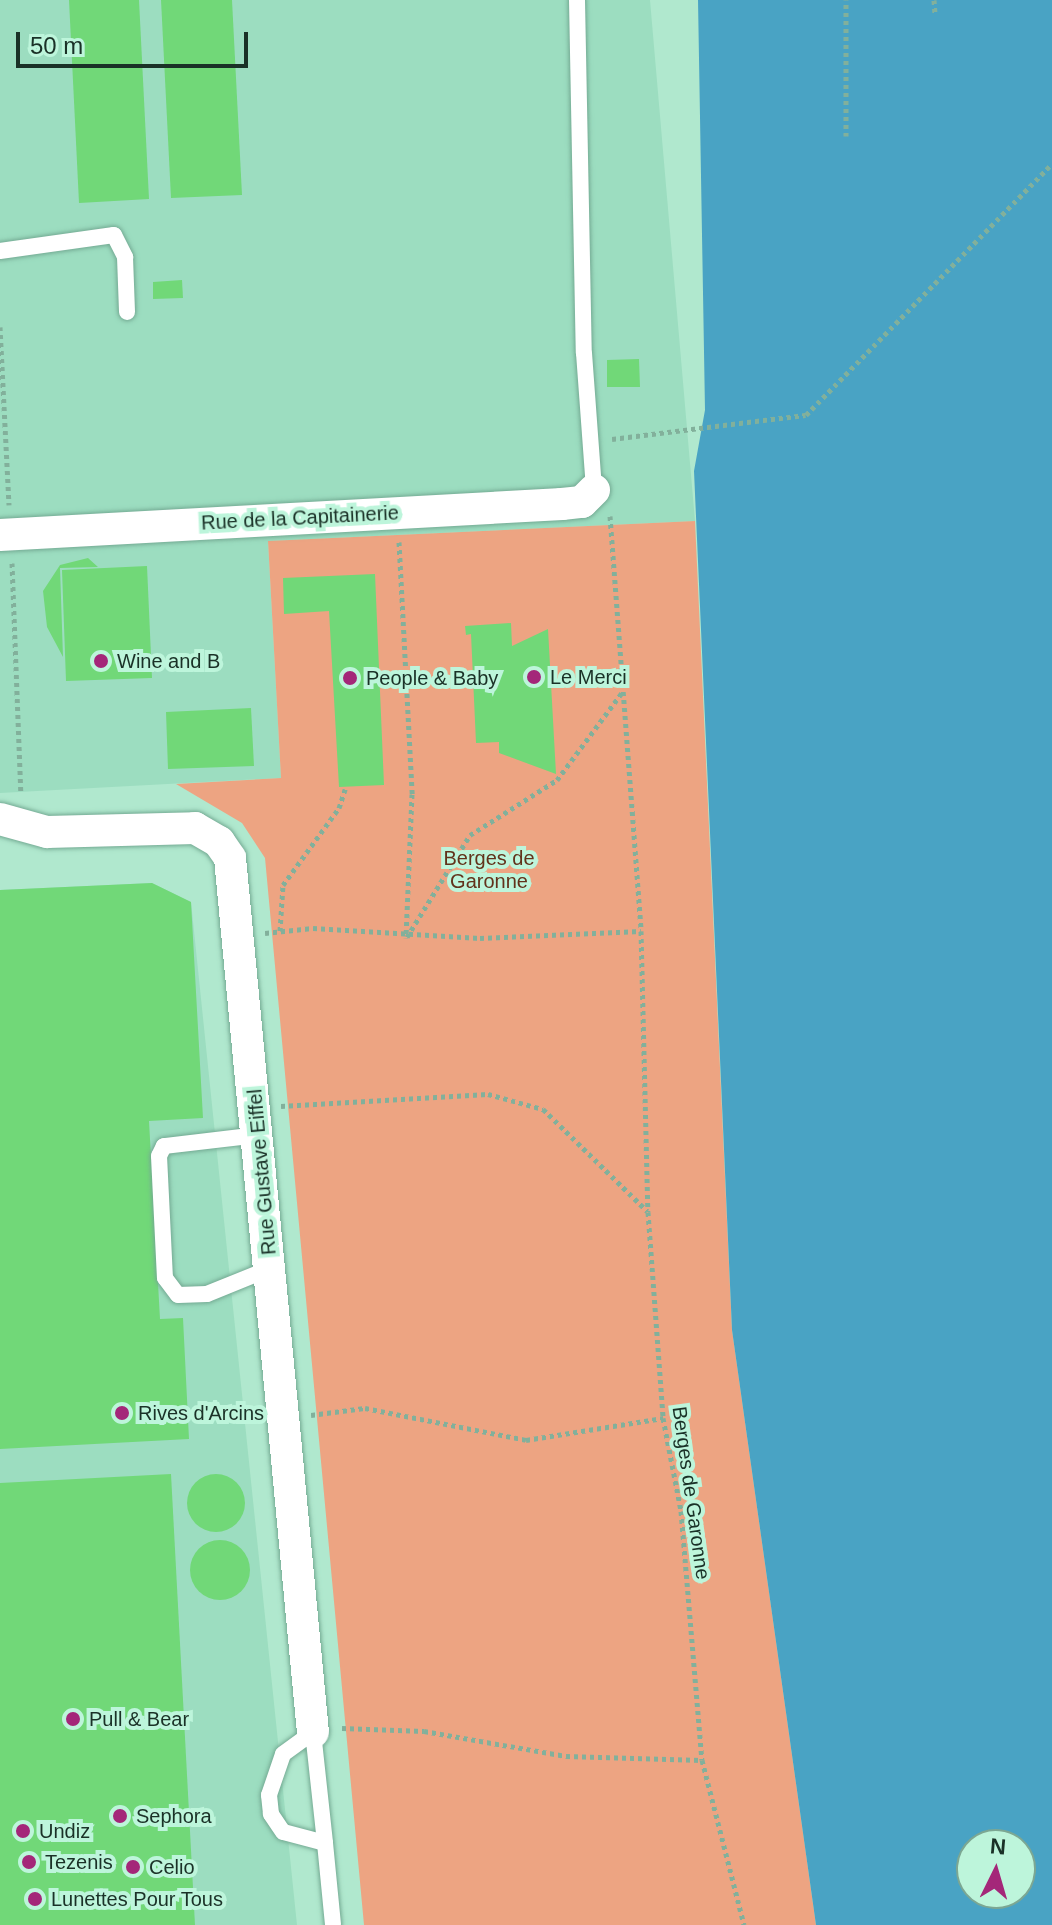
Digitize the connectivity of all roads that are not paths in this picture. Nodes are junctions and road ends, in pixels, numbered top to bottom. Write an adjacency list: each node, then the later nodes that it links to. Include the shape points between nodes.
1 (577, 0): 4 (lane)
2 (0, 251): 3 (lane, via 114,235 125,257)
3 (127, 312)
4 (594, 490): 5 (street, Rue de la Capitainerie, via 582,502)
5 (0, 535)
6 (0, 819): 7 (street, Rue Gustave Eiffel, via 47,832 195,828 219,842 230,858)
7 (257, 1122): 8 (street, Rue Gustave Eiffel); 8 (lane, via 164,1146 159,1156 165,1278 178,1295 207,1294)
8 (271, 1268): 9 (street, Rue Gustave Eiffel)
9 (313, 1732): 10 (lane); 10 (lane, via 283,1754 269,1795 271,1814 283,1832)
10 (325, 1843): 11 (lane)
11 (333, 1925)

